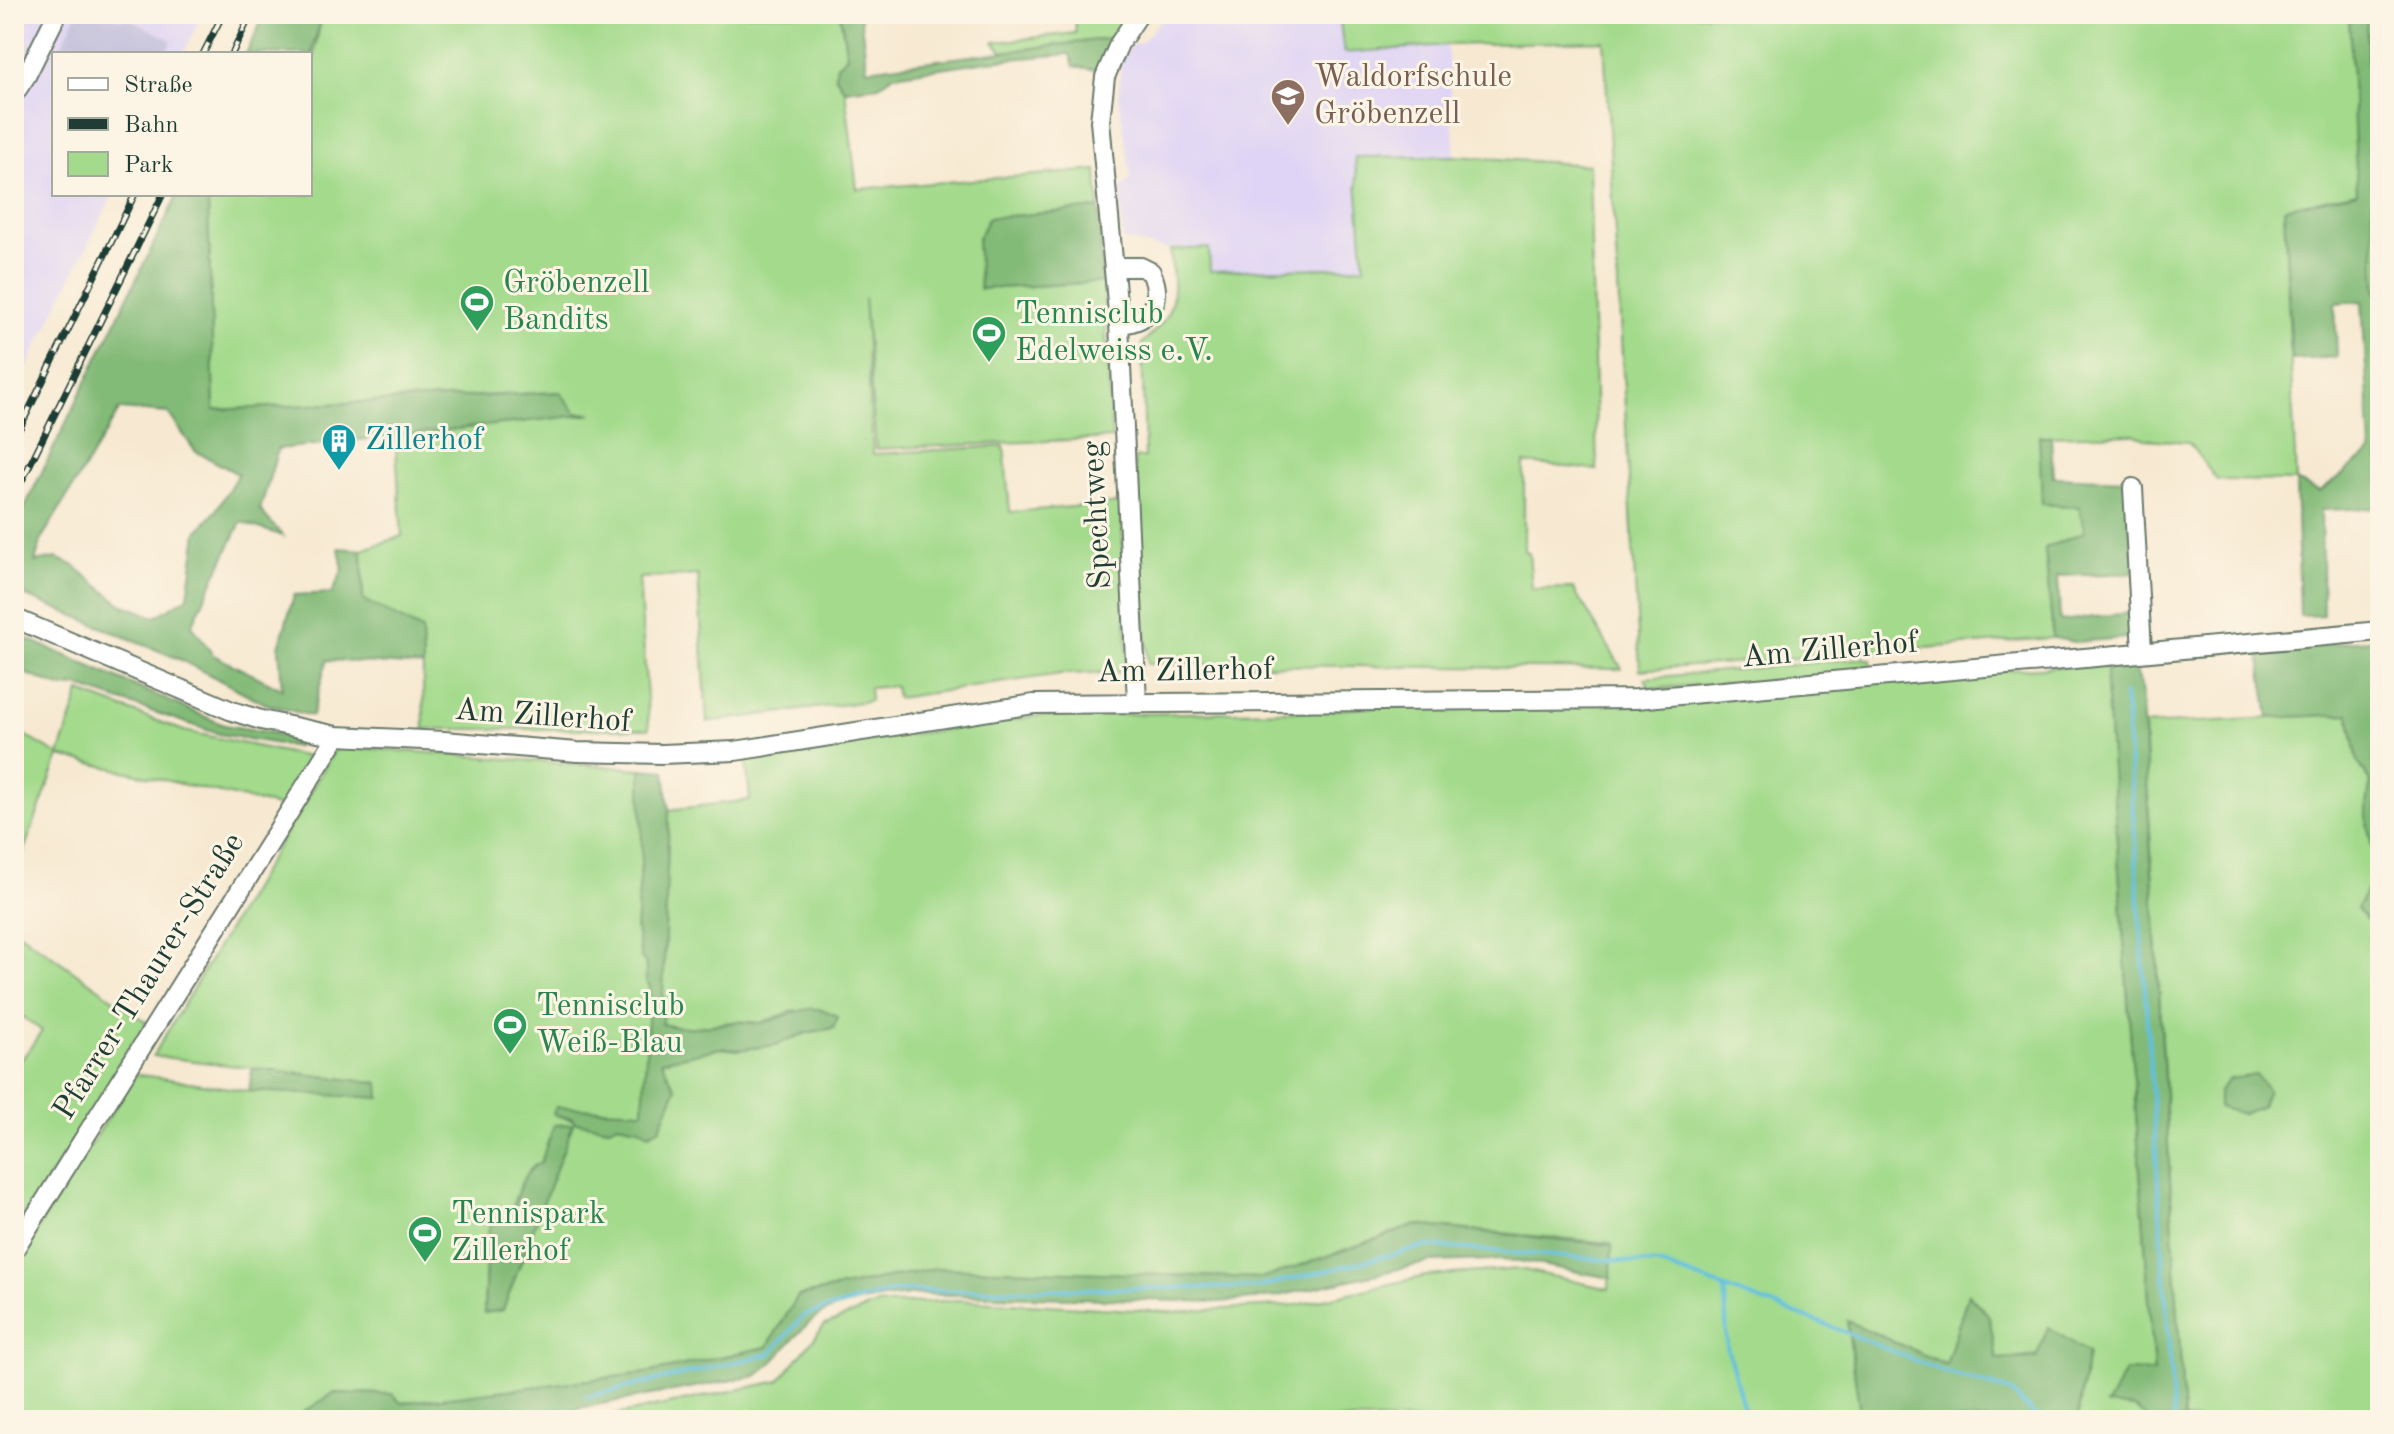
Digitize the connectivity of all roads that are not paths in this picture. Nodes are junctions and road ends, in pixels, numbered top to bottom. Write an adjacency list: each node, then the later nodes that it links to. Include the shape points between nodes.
1 (57, 14): 3 (street)
2 (1139, 14): 4 (street, Spechtweg, via 1105,77 1100,121)
3 (14, 94)
4 (1115, 267): 5 (street, Spechtweg); 5 (street, via 1141,267 1151,272 1158,286 1149,313)
5 (1119, 324): 10 (street, Spechtweg)
6 (2133, 488): 9 (street)
7 (14, 618): 11 (street, Am Zillerhof, via 232,711)
8 (2380, 631): 9 (street, Am Zillerhof)
9 (2142, 651): 10 (street, Am Zillerhof, via 1636,699)
10 (1137, 702): 11 (street, Am Zillerhof, via 1034,704 735,751 604,753)
11 (337, 736): 12 (street, Pfarrer-Thaurer-Straße)
12 (14, 1250)

